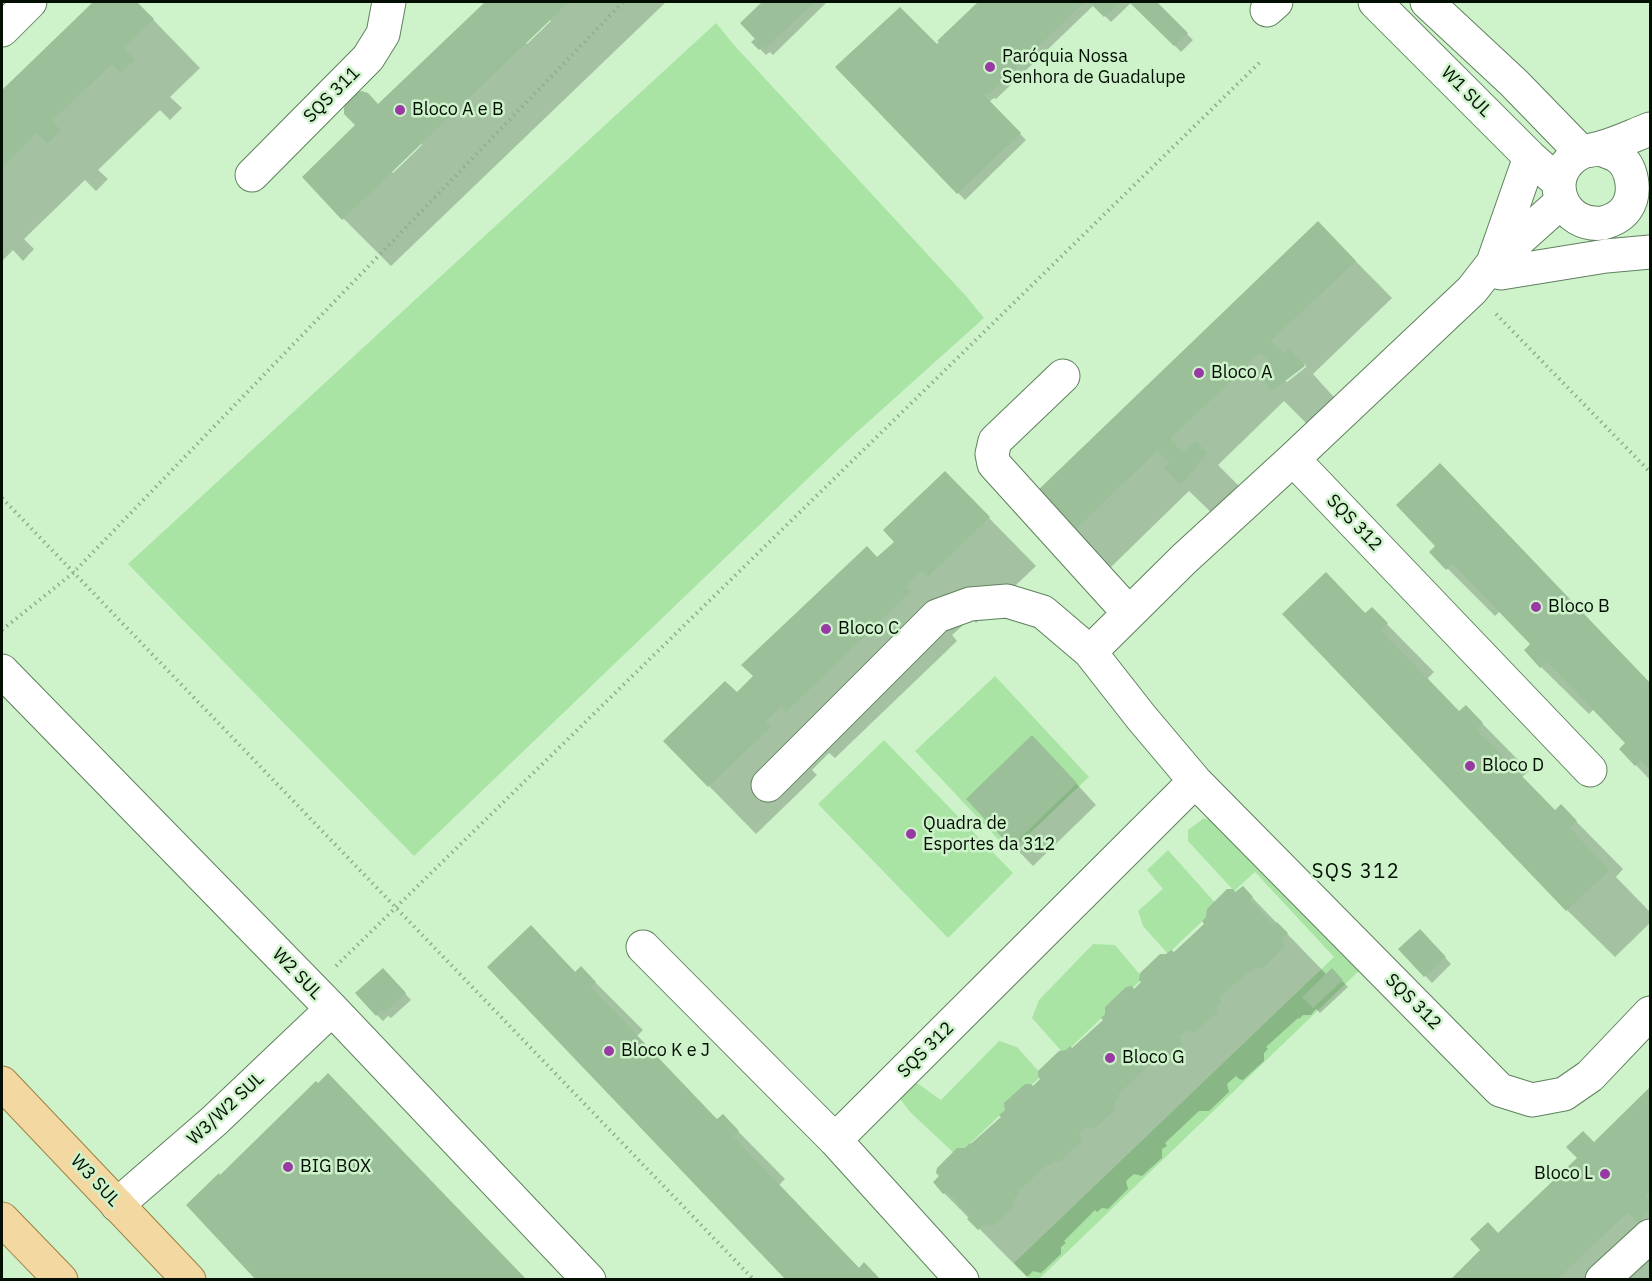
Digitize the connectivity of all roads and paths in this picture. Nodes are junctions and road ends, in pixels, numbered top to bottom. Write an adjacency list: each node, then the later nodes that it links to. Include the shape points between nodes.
1 (30, 2): 6 (street)
2 (389, 2): 11 (street, SQS 311, via 383,34 368,58)
3 (623, 2): 23 (path)
4 (1375, 2): 10 (street, W1 SUL)
5 (1427, 2): 9 (street)
6 (2, 30)
7 (1260, 62): 31 (path)
8 (1650, 129): 9 (street)
9 (1590, 151): 12 (street, via 1618,156); 13 (street, via 1565,164)
10 (1530, 157): 13 (street, W1 SUL); 17 (street)
11 (252, 175)
12 (1641, 181): 14 (street, via 1626,209)
13 (1560, 192): 14 (street, via 1574,217); 17 (street)
14 (1601, 223): 15 (street); 17 (street)
15 (1650, 247)
16 (1650, 252): 17 (street)
17 (1497, 268): 18 (street)
18 (1472, 290): 20 (street); 21 (path)
19 (1063, 376): 24 (street, via 995,441 994,464)
20 (1293, 459): 24 (street); 28 (street, SQS 312)
21 (1650, 472)
22 (2, 498): 23 (path)
23 (73, 573): 25 (path); 31 (path)
24 (1129, 613): 26 (street)
25 (2, 630)
26 (1090, 652): 29 (street, SQS 312); 30 (street, SQS 312, via 1043,612 1007,601 970,604 937,616)
27 (2, 671): 33 (street, W2 SUL)
28 (1590, 770)
29 (1196, 781): 34 (street, SQS 312, via 1500,1090 1532,1100 1564,1094 1590,1076); 36 (street, SQS 312)
30 (768, 785)
31 (396, 908): 33 (path); 43 (path)
32 (643, 947): 36 (street)
33 (322, 999): 37 (street, W3/W2 SUL, via 214,1121); 42 (street, W2 SUL)
34 (1650, 1013)
35 (2, 1083): 37 (main road, W3 SUL)
36 (835, 1140): 44 (street)
37 (117, 1205): 41 (main road, W3 SUL)
38 (2, 1219): 40 (main road)
39 (1650, 1236): 45 (street)
40 (61, 1280)
41 (189, 1280)
42 (589, 1280)
43 (754, 1280)
44 (962, 1280)
45 (1602, 1280)

